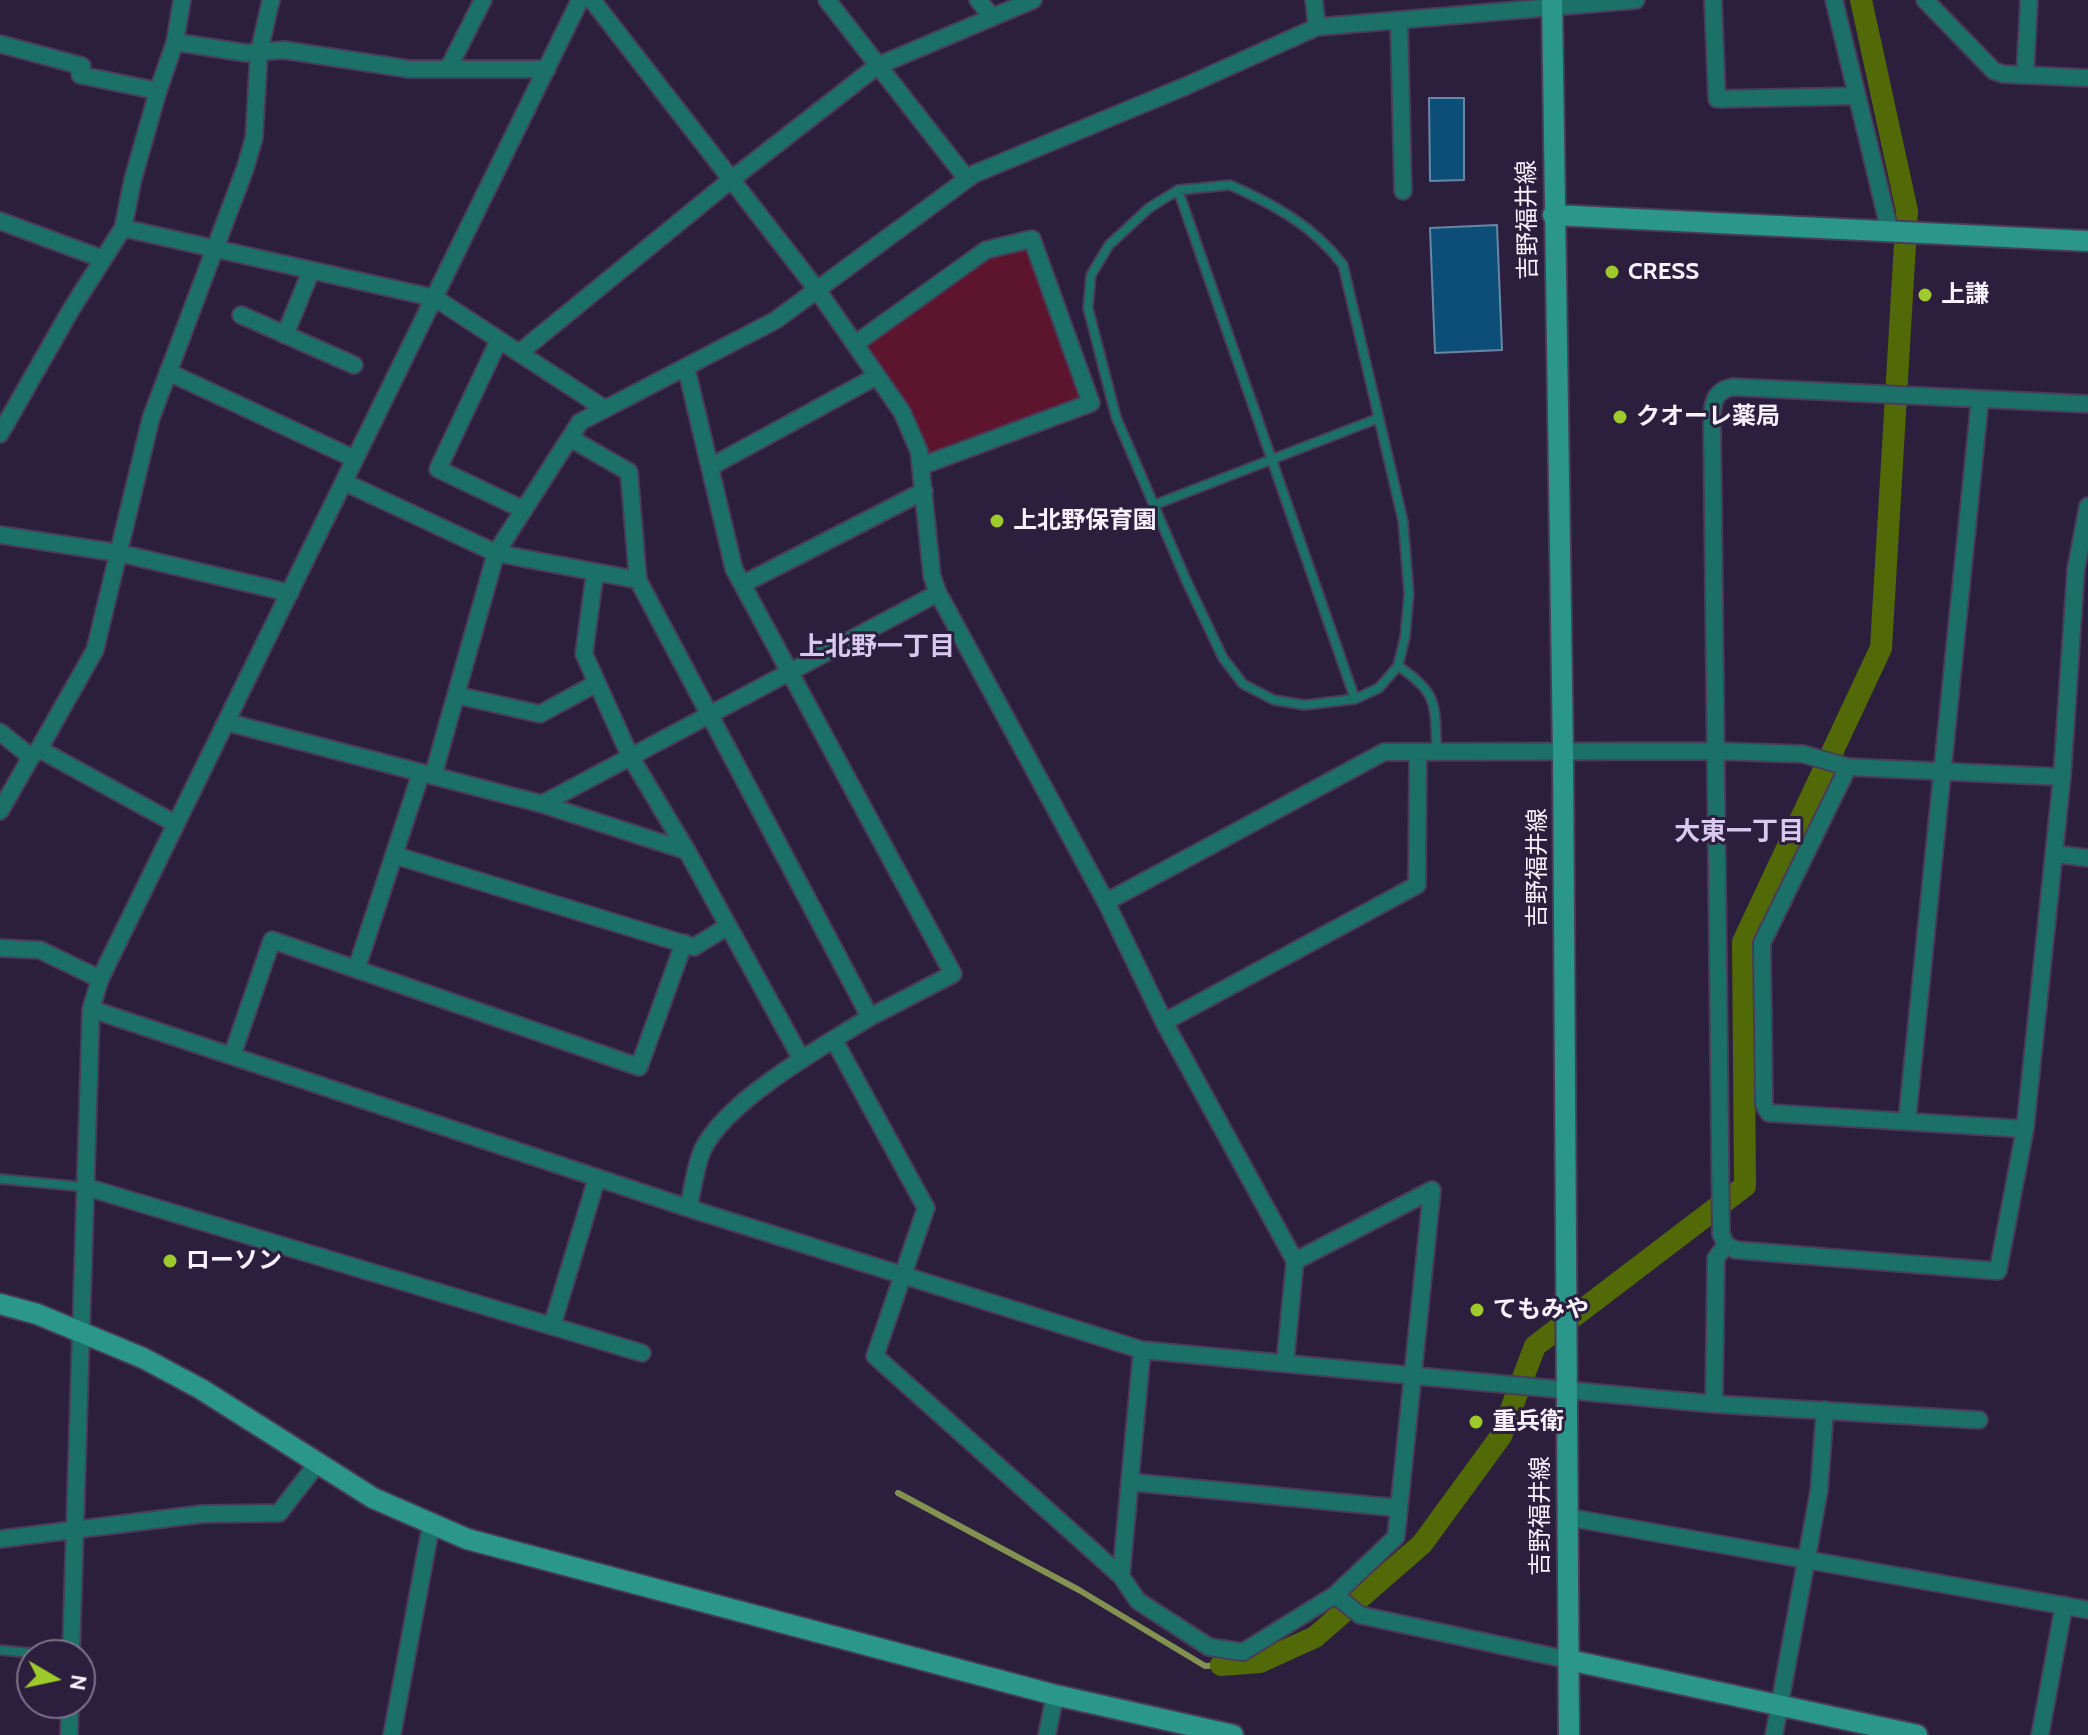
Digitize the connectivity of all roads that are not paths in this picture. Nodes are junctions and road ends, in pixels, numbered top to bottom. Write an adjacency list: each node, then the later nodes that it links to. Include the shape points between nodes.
1 (182, 0): 19 (street)
2 (271, 0): 21 (street)
3 (483, 0): 23 (street)
4 (580, 0): 24 (street)
5 (592, 0): 29 (street)
6 (827, 0): 22 (street)
7 (978, 0): 16 (street)
8 (1033, 0): 16 (street)
9 (1314, 0): 18 (street)
10 (1636, 0): 15 (street)
11 (1713, 0): 28 (street, via 1717,99)
12 (1834, 0): 28 (street)
13 (1925, 0): 25 (street, via 1994,71)
14 (2029, 0): 25 (street)
15 (1552, 4): 17 (street); 33 (street, 吉野福井線)
16 (992, 17): 22 (street)
17 (1399, 20): 18 (street); 32 (street)
18 (1317, 27): 30 (street)
19 (175, 42): 21 (street); 27 (street)
20 (0, 44): 27 (street, via 82,66 80,75)
21 (259, 52): 23 (street, via 284,50 409,69); 38 (street, via 254,138)
22 (877, 66): 29 (street); 30 (street)
23 (448, 69): 24 (street)
24 (547, 69): 42 (street)
25 (2025, 75): 26 (street)
26 (2088, 78)
27 (158, 91): 35 (street)
28 (1857, 96): 36 (street)
29 (732, 179): 41 (street); 47 (street)
30 (967, 179): 41 (street)
31 (1178, 190): 55 (lane, via 1230,185 1275,204 1329,246 1343,265); 59 (lane); 64 (lane, via 1149,208 1109,245 1091,275 1088,308 1116,417)
32 (1403, 191)
33 (1553, 215): 36 (street); 87 (street, 吉野福井線)
34 (0, 221): 39 (street)
35 (123, 228): 38 (street); 39 (street)
36 (1892, 232): 37 (street)
37 (2088, 241)
38 (214, 249): 40 (street); 50 (street)
39 (103, 259): 56 (street)
40 (311, 271): 42 (street); 44 (street)
41 (818, 291): 46 (street); 49 (street, via 776,320)
42 (435, 298): 45 (street); 58 (street)
43 (241, 315): 44 (street)
44 (285, 335): 48 (street)
45 (499, 340): 47 (street); 66 (street, via 438,469)
46 (855, 344): 51 (street); 60 (street, via 986,250 1032,239 1091,403)
47 (519, 353): 54 (street)
48 (354, 365)
49 (686, 367): 54 (street); 61 (street)
50 (168, 372): 58 (street); 68 (street, via 151,418)
51 (877, 376): 60 (street, via 902,412); 61 (street)
52 (1980, 399): 53 (street); 83 (street, via 1733,387 1716,396); 90 (street)
53 (2088, 404)
54 (605, 409): 57 (street, via 580,422)
55 (1379, 418): 59 (lane); 75 (lane, via 1403,521 1408,608)
56 (0, 434)
57 (570, 438): 66 (street); 71 (street, via 629,472)
58 (355, 459): 62 (street)
59 (1272, 459): 64 (lane); 79 (lane)
60 (921, 466): 63 (street)
61 (710, 467): 72 (street, via 734,569)
62 (344, 482): 69 (street); 73 (street)
63 (924, 491): 72 (street); 74 (street)
64 (1154, 505): 79 (lane, via 1223,658 1243,684 1274,700 1305,705)
65 (2088, 506): 92 (street, via 2076,569)
66 (524, 510): 69 (street)
67 (0, 535): 68 (street)
68 (119, 553): 73 (street); 86 (street, via 95,650)
69 (496, 553): 70 (street); 78 (street)
70 (595, 572): 71 (street); 77 (street, via 584,654)
71 (638, 580): 80 (street)
72 (743, 584): 76 (street)
73 (290, 593): 81 (street)
74 (938, 593): 76 (street); 100 (street)
75 (1398, 666): 79 (lane, via 1379,688); 85 (lane, via 1434,699)
76 (790, 671): 80 (street); 107 (street, via 953,974)
77 (597, 683): 78 (street, via 540,714); 88 (street)
78 (456, 695): 91 (street)
79 (1355, 699)
80 (710, 713): 88 (street); 107 (street)
81 (226, 722): 91 (street); 95 (street)
82 (0, 732): 86 (street)
83 (1715, 751): 87 (street); 89 (street, via 1803,754); 118 (street, via 1721,1234)
84 (1418, 752): 85 (street); 100 (street, via 1384,752); 108 (street, via 1417,885)
85 (1437, 752): 87 (street)
86 (35, 753): 94 (street); 95 (street)
87 (1563, 753): 128 (street, 吉野福井線)
88 (630, 756): 93 (street); 96 (street)
89 (1848, 767): 90 (street); 112 (street, via 1762,943 1764,1105 1769,1113)
90 (1941, 771): 92 (street); 112 (street)
91 (427, 775): 93 (street); 98 (street)
92 (2062, 777): 97 (street)
93 (542, 804): 96 (street)
94 (0, 811)
95 (176, 824): 105 (street)
96 (687, 851): 101 (street)
97 (2055, 854): 99 (street); 113 (street)
98 (394, 855): 102 (street); 104 (street)
99 (2088, 858)
100 (1106, 902): 108 (street)
101 (728, 926): 102 (street, via 694,947); 111 (street)
102 (684, 943): 104 (street, via 639,1067)
103 (0, 948): 105 (street, via 40,950)
104 (357, 967): 110 (street, via 272,940)
105 (100, 979): 106 (street)
106 (91, 1009): 110 (street); 116 (street)
107 (870, 1017): 109 (street)
108 (1164, 1022): 119 (street)
109 (834, 1040): 111 (street); 120 (street, via 926,1208)
110 (232, 1056): 114 (street)
111 (802, 1060): 117 (street, via 731,1111 703,1149)
112 (1907, 1121): 113 (street)
113 (2025, 1129): 118 (street, via 1998,1271 1736,1250)
114 (597, 1178): 117 (street); 122 (street)
115 (0, 1179): 116 (lane)
116 (86, 1187): 122 (street); 123 (street)
117 (688, 1208): 120 (street)
118 (1726, 1245): 129 (street, via 1716,1258)
119 (1295, 1261): 126 (street); 127 (street, via 1432,1190)
120 (902, 1273): 124 (street); 140 (street, via 875,1356)
121 (0, 1304): 123 (street)
122 (552, 1326): 125 (street)
123 (82, 1332): 132 (street, via 201,1389); 137 (street)
124 (1142, 1350): 126 (street); 133 (street)
125 (642, 1353)
126 (1285, 1363): 127 (street)
127 (1412, 1375): 128 (street); 134 (street)
128 (1566, 1389): 129 (street); 135 (street, 吉野福井線)
129 (1714, 1404): 130 (street)
130 (1825, 1410): 131 (street); 139 (street)
131 (1979, 1420)
132 (317, 1464): 136 (street); 137 (street, via 279,1513 202,1514)
133 (1130, 1482): 134 (street); 140 (street)
134 (1399, 1508): 141 (street, via 1396,1537)
135 (1567, 1517): 139 (street); 145 (street, 吉野福井線)
136 (431, 1525): 146 (street, via 524,1556); 148 (street)
137 (74, 1530): 138 (street); 144 (street)
138 (0, 1539)
139 (1807, 1560): 142 (street); 147 (street)
140 (1121, 1576): 141 (street, via 1138,1601 1209,1647 1243,1652)
141 (1335, 1595): 145 (street, via 1360,1615)
142 (2064, 1605): 143 (street); 154 (street)
143 (2088, 1610)
144 (71, 1639)
145 (1569, 1660): 147 (street); 151 (street, 吉野福井線)
146 (1055, 1695): 149 (street); 150 (street)
147 (1780, 1704): 152 (street); 153 (street)
148 (392, 1735)
149 (1047, 1735)
150 (1233, 1735)
151 (1569, 1735)
152 (1774, 1735)
153 (1917, 1735)
154 (2040, 1735)

